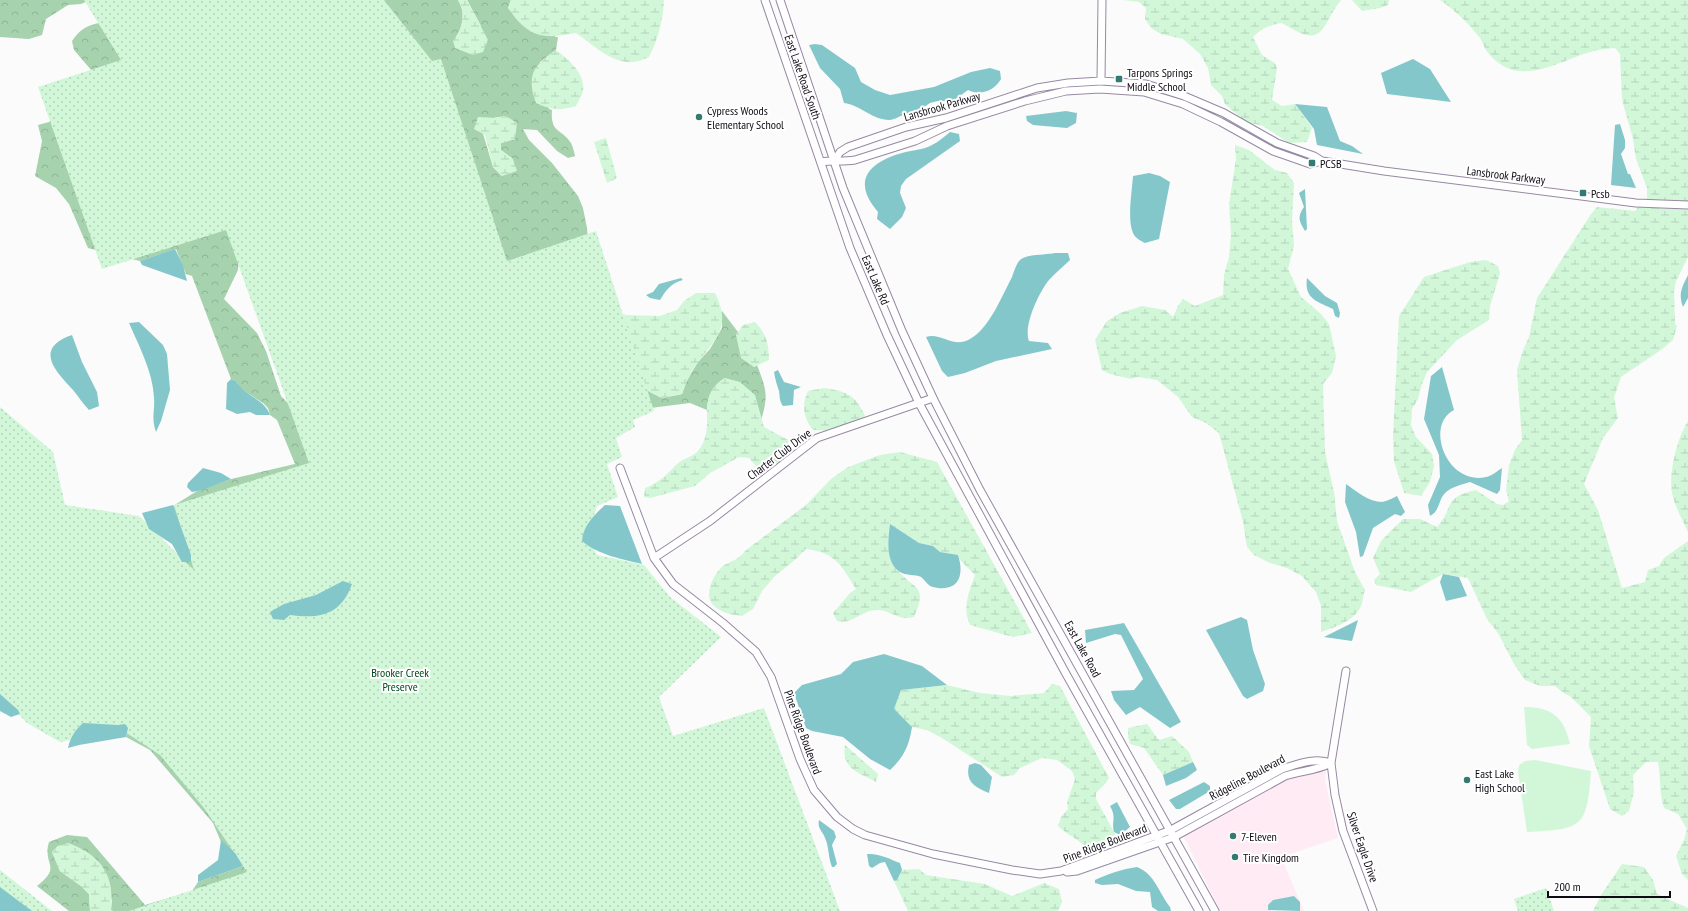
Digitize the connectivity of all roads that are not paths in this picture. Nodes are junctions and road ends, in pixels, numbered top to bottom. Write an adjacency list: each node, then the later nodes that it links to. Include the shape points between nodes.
1 (765, 0): 7 (street, East Lake Road South)
2 (780, 0): 5 (street)
3 (1102, 0): 4 (street)
4 (1101, 81): 5 (street, Lansbrook Parkway, via 1037,88 848,147 840,152); 6 (street, Lansbrook Parkway, via 1146,84 1184,96 1224,113 1277,143)
5 (835, 160): 6 (street, Lansbrook Parkway, via 855,160 915,141 947,126 1037,97 1076,90 1100,89 1144,92 1183,104 1273,151 1310,164); 7 (street); 9 (street, East Lake Rd, via 891,304)
6 (1322, 161): 8 (street, Lansbrook Parkway, via 1636,202)
7 (821, 162): 10 (street, East Lake Rd, via 850,248)
8 (1688, 205)
9 (933, 398): 10 (street, Charter Club Drive); 15 (street, East Lake Road, via 980,490)
10 (919, 404): 12 (street, Charter Club Drive, via 817,438 710,521); 16 (street)
11 (620, 468): 12 (street, Pine Ridge Boulevard)
12 (654, 558): 16 (street, Pine Ridge Boulevard, via 673,584 756,652 771,677 810,784 829,809 853,829 865,835 933,854 1040,874 1077,871)
13 (1346, 672): 14 (street, Silver Eagle Drive)
14 (1332, 763): 15 (street, Ridgeline Boulevard, via 1285,776); 19 (street, Silver Eagle Drive, via 1335,795 1343,831)
15 (1173, 834): 16 (street, Ridgeline Boulevard); 18 (street, East Lake Road)
16 (1158, 839): 17 (street)
17 (1199, 911)
18 (1215, 911)
19 (1373, 911)

